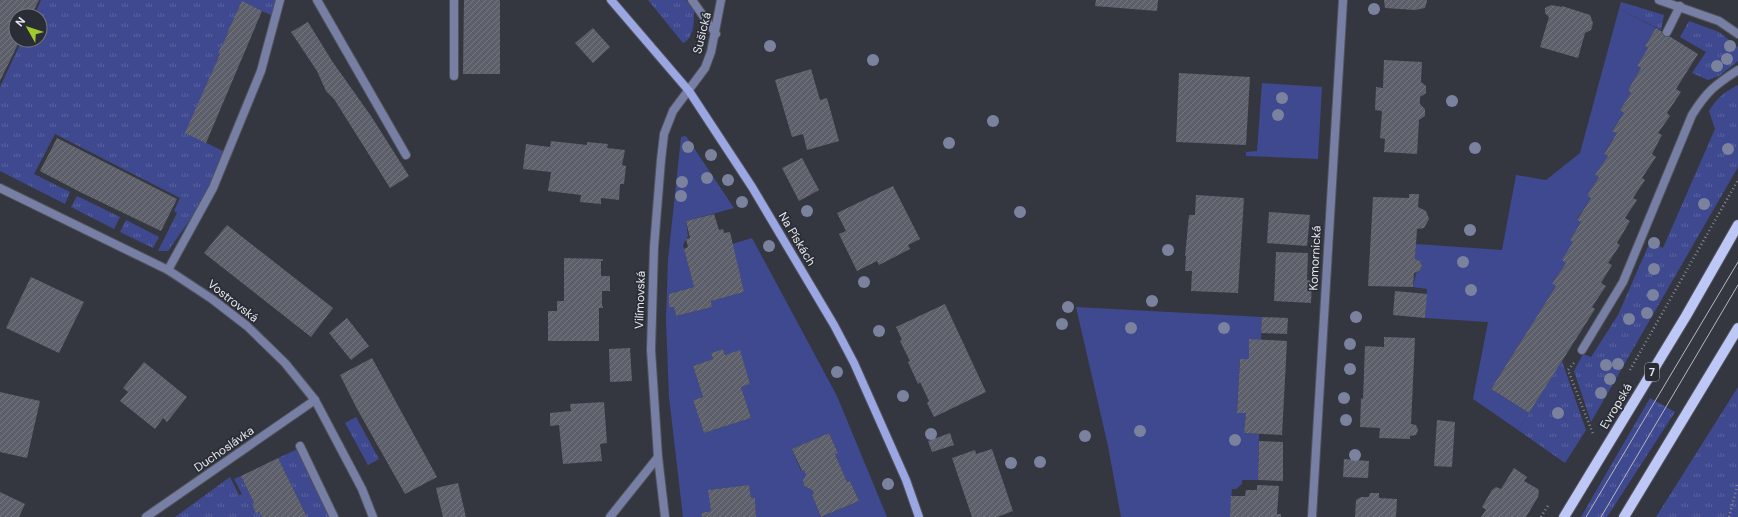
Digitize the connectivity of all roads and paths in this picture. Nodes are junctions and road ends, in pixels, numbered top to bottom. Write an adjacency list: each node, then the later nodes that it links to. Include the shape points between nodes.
1 (280, 0): 20 (street, via 261,71 213,188)
2 (317, 0): 16 (street)
3 (454, 0): 14 (street)
4 (611, 0): 15 (street, Na Pískách)
5 (692, 0): 11 (street)
6 (721, 0): 11 (street, Sušická)
7 (1342, 0): 38 (street, Komornická)
8 (1659, 0): 9 (street)
9 (1680, 6): 10 (street); 12 (street, via 1719,21)
10 (1668, 32)
11 (716, 34): 15 (street, Sušická, via 705,68)
12 (1738, 34)
13 (1738, 70): 22 (street, via 1703,97 1692,115 1623,282)
14 (454, 76)
15 (689, 91): 29 (street, Vilímovská, via 673,110 664,134 661,160 654,247 651,350); 37 (street, Na Pískách, via 752,187 834,325 872,402)
16 (406, 155)
17 (1738, 180): 23 (path)
18 (0, 188): 20 (street, Vostrovská)
19 (1738, 225): 40 (main road, Evropská / 7)
20 (168, 270): 24 (street, Vostrovská, via 247,326 285,363)
21 (1738, 328): 41 (main road)
22 (1582, 350): 26 (path, via 1568,370)
23 (1627, 375)
24 (315, 400): 32 (street, Duchoslávka); 34 (street, Vostrovská, via 362,489)
25 (1596, 427): 26 (path)
26 (1593, 434): 27 (path)
27 (1589, 440)
28 (300, 446): 33 (street)
29 (658, 457): 35 (street); 36 (street, Vilímovská)
30 (1738, 482): 42 (path)
31 (1553, 498): 39 (path)
32 (146, 517)
33 (334, 517)
34 (373, 517)
35 (610, 517)
36 (665, 517)
37 (919, 517)
38 (1312, 517)
39 (1541, 517)
40 (1564, 517)
41 (1624, 517)
42 (1730, 517)

